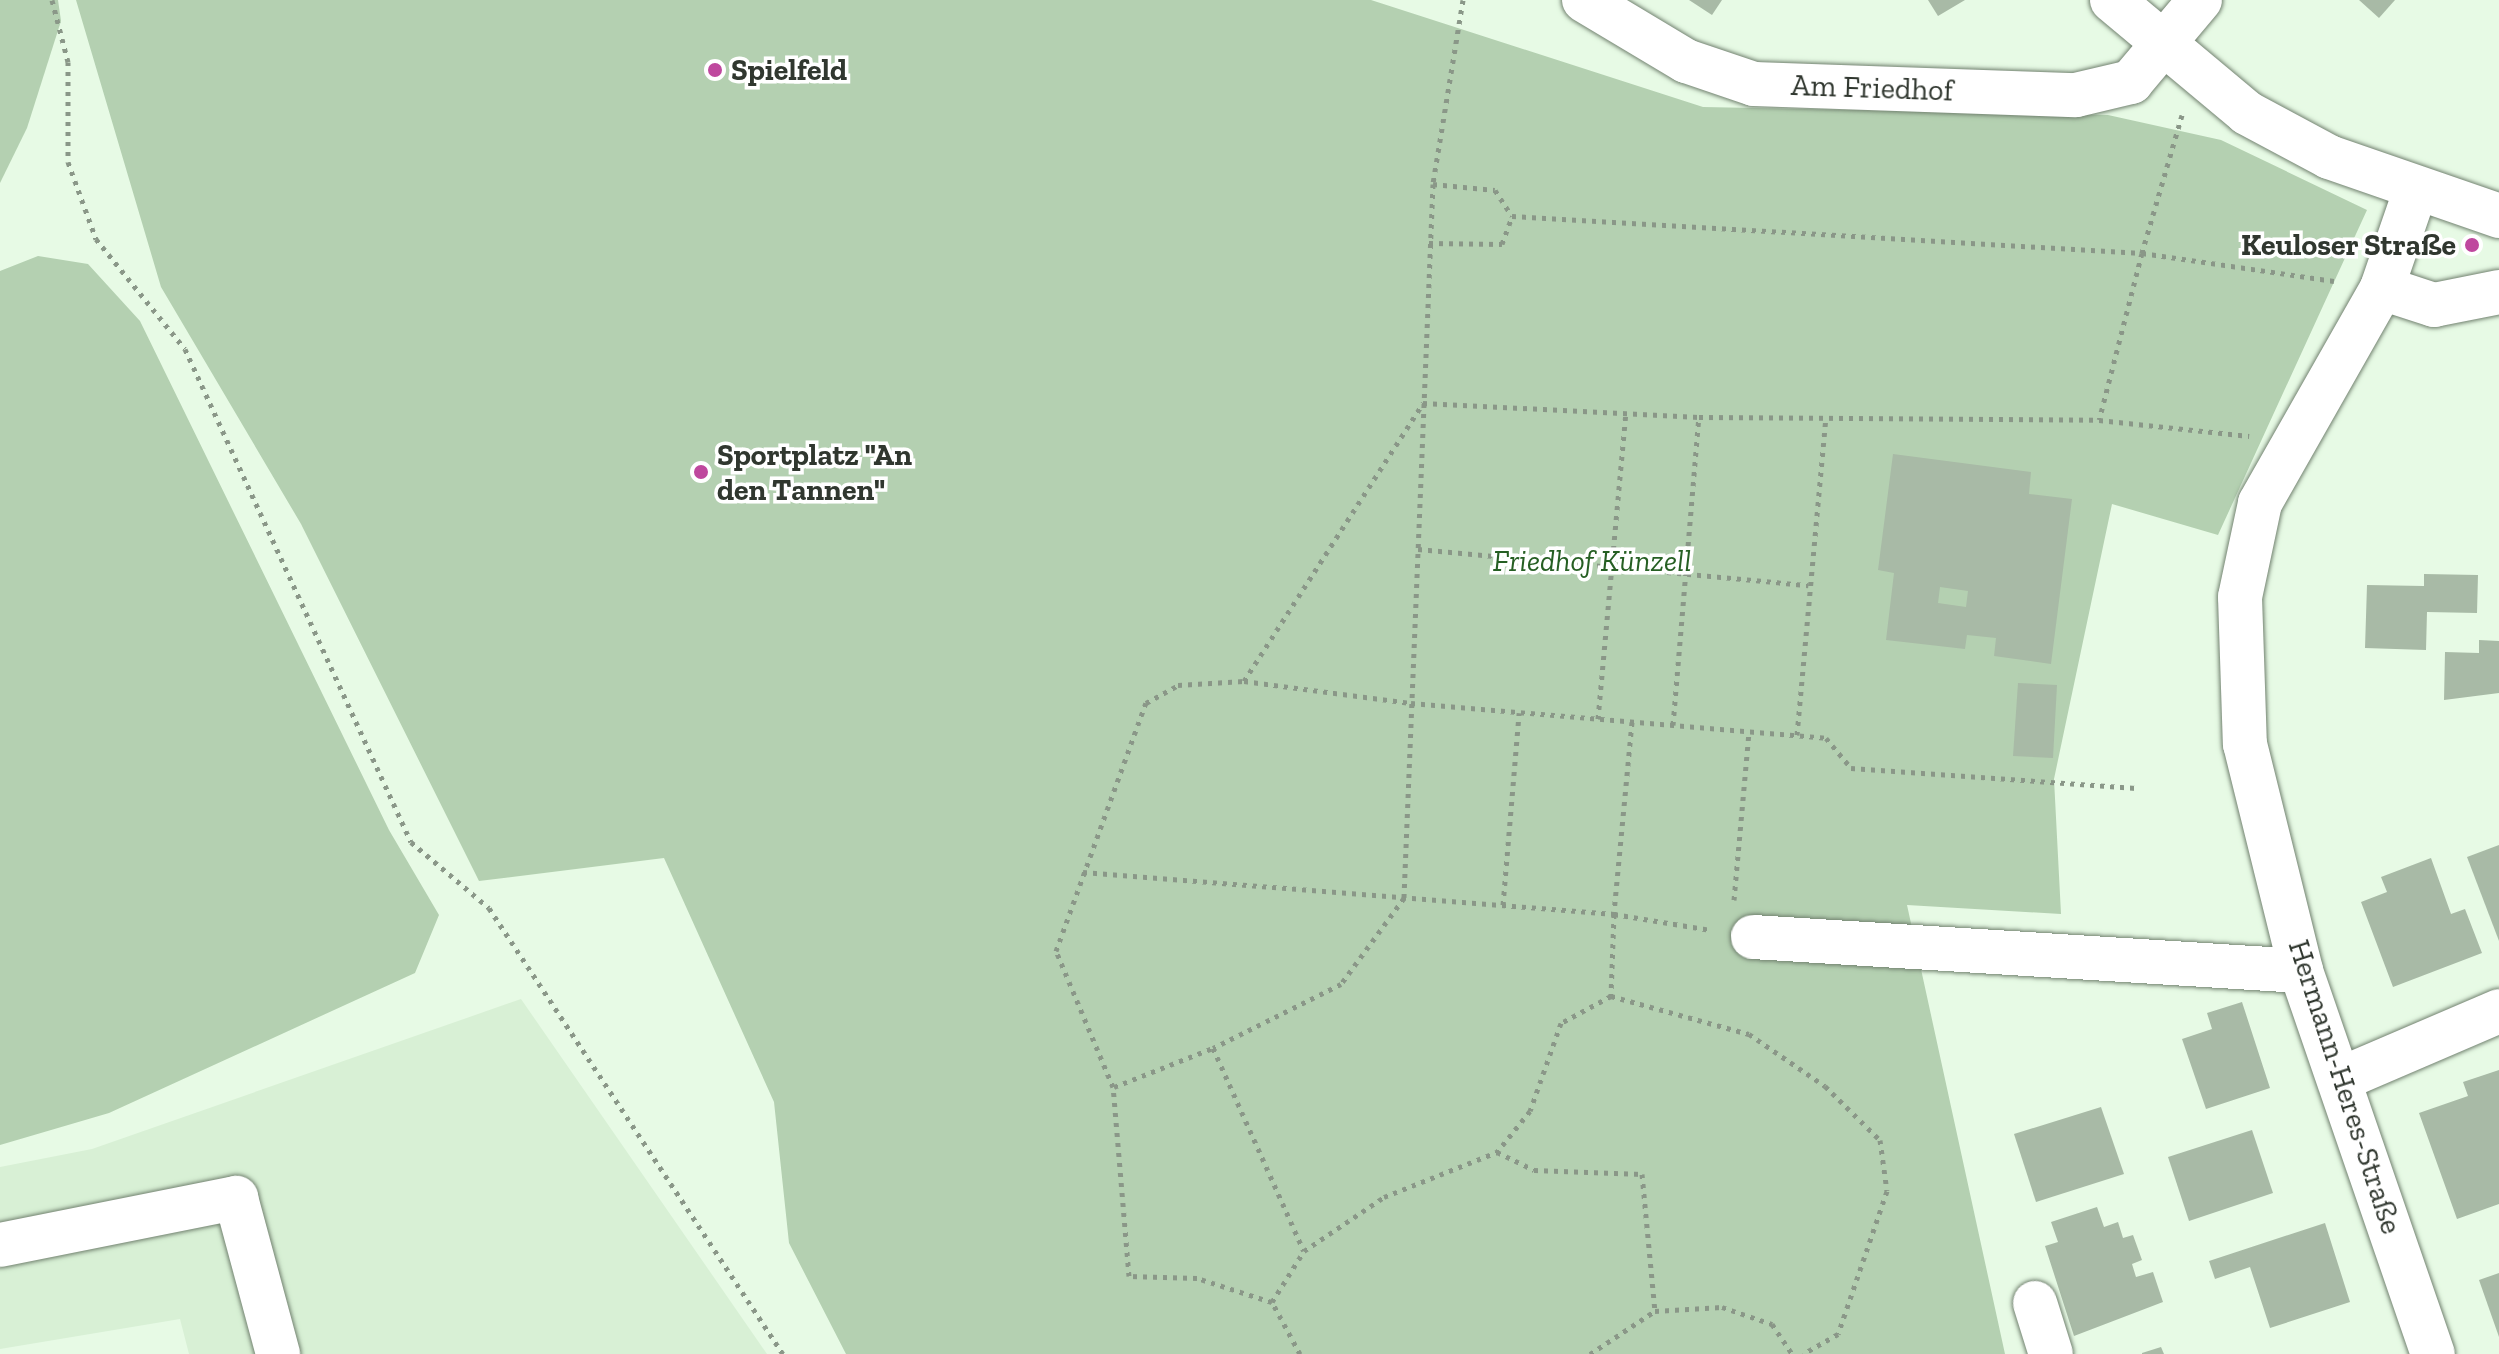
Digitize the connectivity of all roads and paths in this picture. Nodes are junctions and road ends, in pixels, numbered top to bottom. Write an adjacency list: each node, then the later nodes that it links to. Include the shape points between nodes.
1 (52, 0): 52 (path, via 68,62 68,162 96,239 185,349 411,842 489,908)
2 (1463, 0): 7 (path)
3 (1584, 0): 6 (street, Am Friedhof, via 1686,61 1754,84 2076,95 2131,82)
4 (2112, 0): 6 (street)
5 (2200, 0): 6 (street, Am Friedhof)
6 (2178, 61): 8 (street, via 2329,157); 12 (path)
7 (1433, 184): 9 (path, via 1495,190); 11 (path)
8 (2416, 189): 10 (street); 13 (street, Hermann-Heres-Straße)
9 (1512, 216): 11 (path, via 1502,244); 12 (path)
10 (2499, 216)
11 (1429, 243): 15 (path)
12 (2142, 253): 13 (path); 19 (path)
13 (2382, 288): 14 (street, via 2434,305); 20 (street, Hermann-Heres-Straße)
14 (2499, 292)
15 (1423, 403): 16 (path); 21 (path); 25 (path)
16 (1626, 411): 17 (path); 22 (path)
17 (1699, 417): 18 (path); 23 (path)
18 (1826, 419): 19 (path); 24 (path)
19 (2099, 420): 20 (path)
20 (2297, 442): 39 (street, Hermann-Heres-Straße, via 2260,503 2240,597 2245,744)
21 (1418, 549): 22 (path); 26 (path)
22 (1612, 567): 23 (path); 28 (path)
23 (1686, 574): 24 (path); 30 (path)
24 (1808, 585): 32 (path)
25 (1244, 681): 26 (path); 34 (path, via 1178,685 1146,703)
26 (1411, 703): 27 (path); 35 (path)
27 (1519, 713): 28 (path); 36 (path)
28 (1598, 719): 29 (path)
29 (1632, 722): 30 (path); 37 (path)
30 (1673, 725): 31 (path)
31 (1749, 732): 32 (path); 38 (path)
32 (1797, 735): 33 (path, via 1826,738 1851,768)
33 (2136, 788)
34 (1083, 872): 35 (path); 44 (path, via 1056,951)
35 (1404, 898): 36 (path); 42 (path, via 1341,984)
36 (1503, 905): 37 (path)
37 (1614, 914): 38 (path); 40 (path)
38 (1742, 935): 39 (street)
39 (2301, 971): 43 (street, Hermann-Heres-Straße)
40 (1611, 996): 45 (path, via 1561,1023 1530,1111); 56 (path, via 1749,1034 1825,1086 1880,1140 1887,1191 1838,1334)
41 (2499, 1011): 43 (street)
42 (1213, 1048): 44 (path); 47 (path)
43 (2343, 1078): 58 (street, Hermann-Heres-Straße)
44 (1113, 1087): 48 (path, via 1129,1276 1197,1278)
45 (1497, 1152): 47 (path, via 1384,1197); 50 (path, via 1534,1170 1642,1174)
46 (0, 1245): 51 (street, via 236,1198)
47 (1304, 1251): 48 (path)
48 (1272, 1302): 53 (path)
49 (2035, 1303): 57 (street)
50 (1655, 1311): 54 (path); 55 (path, via 1722,1307 1772,1324)
51 (278, 1354)
52 (783, 1354)
53 (1300, 1354)
54 (1590, 1354)
55 (1792, 1354)
56 (1803, 1354)
57 (2051, 1354)
58 (2433, 1354)

